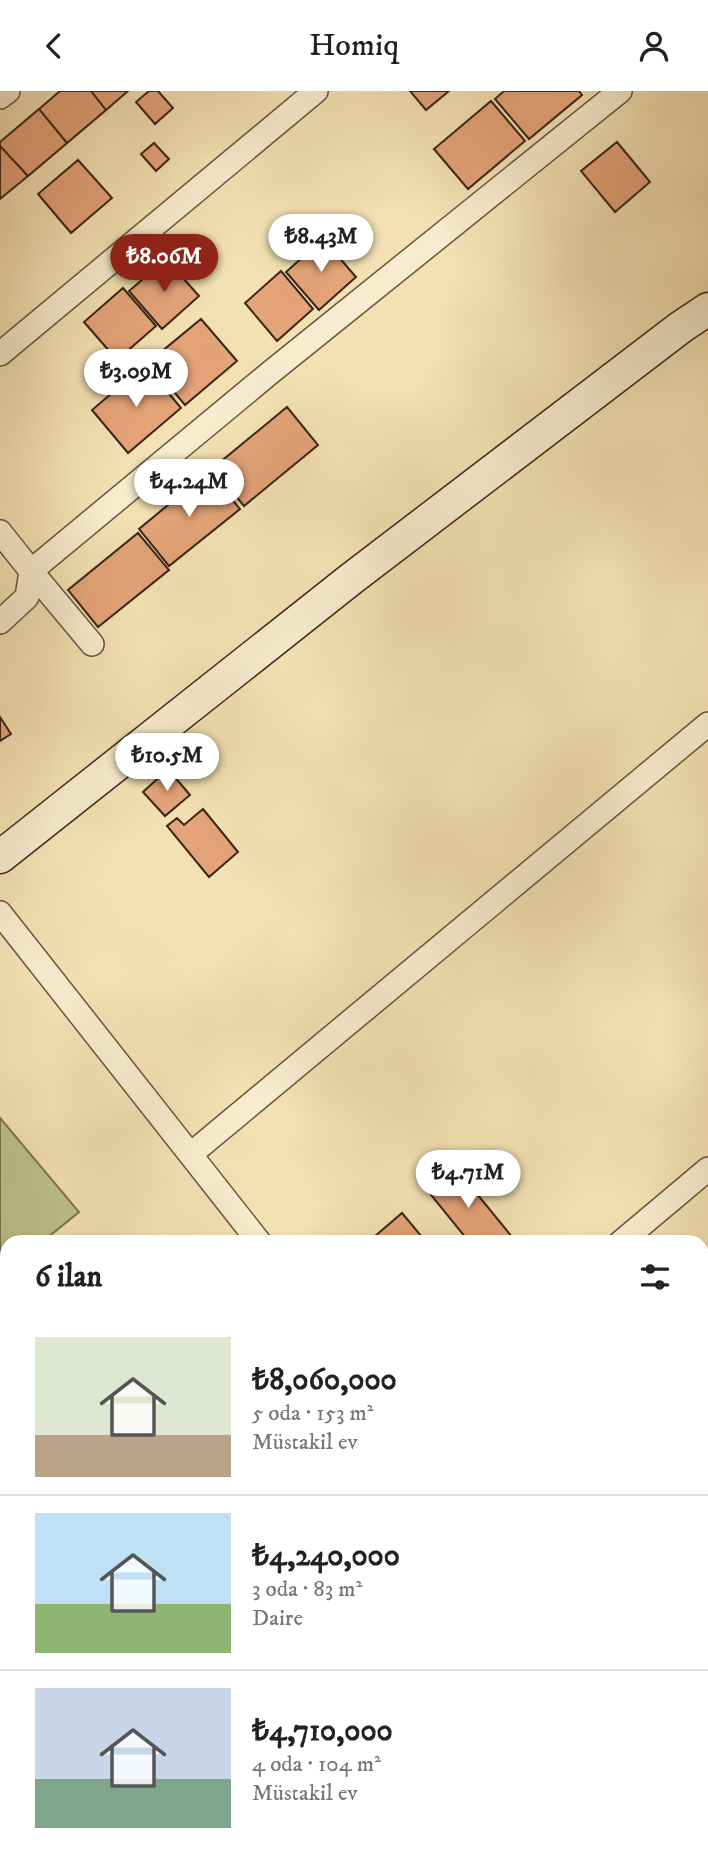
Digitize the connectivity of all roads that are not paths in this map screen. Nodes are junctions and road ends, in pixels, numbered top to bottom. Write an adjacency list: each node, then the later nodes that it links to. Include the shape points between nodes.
1 (8, 91): 4 (street)
2 (316, 91): 6 (street)
3 (620, 91): 8 (street)
4 (0, 97)
5 (708, 309): 12 (street, via 351,579)
6 (0, 355)
7 (0, 532): 8 (street)
8 (30, 571): 9 (street, via 27,597); 10 (street)
9 (0, 622)
10 (92, 644)
11 (708, 724): 14 (street)
12 (0, 857)
13 (0, 913): 14 (street)
14 (191, 1154): 16 (street)
15 (708, 1169): 17 (street)
16 (254, 1235)
17 (630, 1235)

